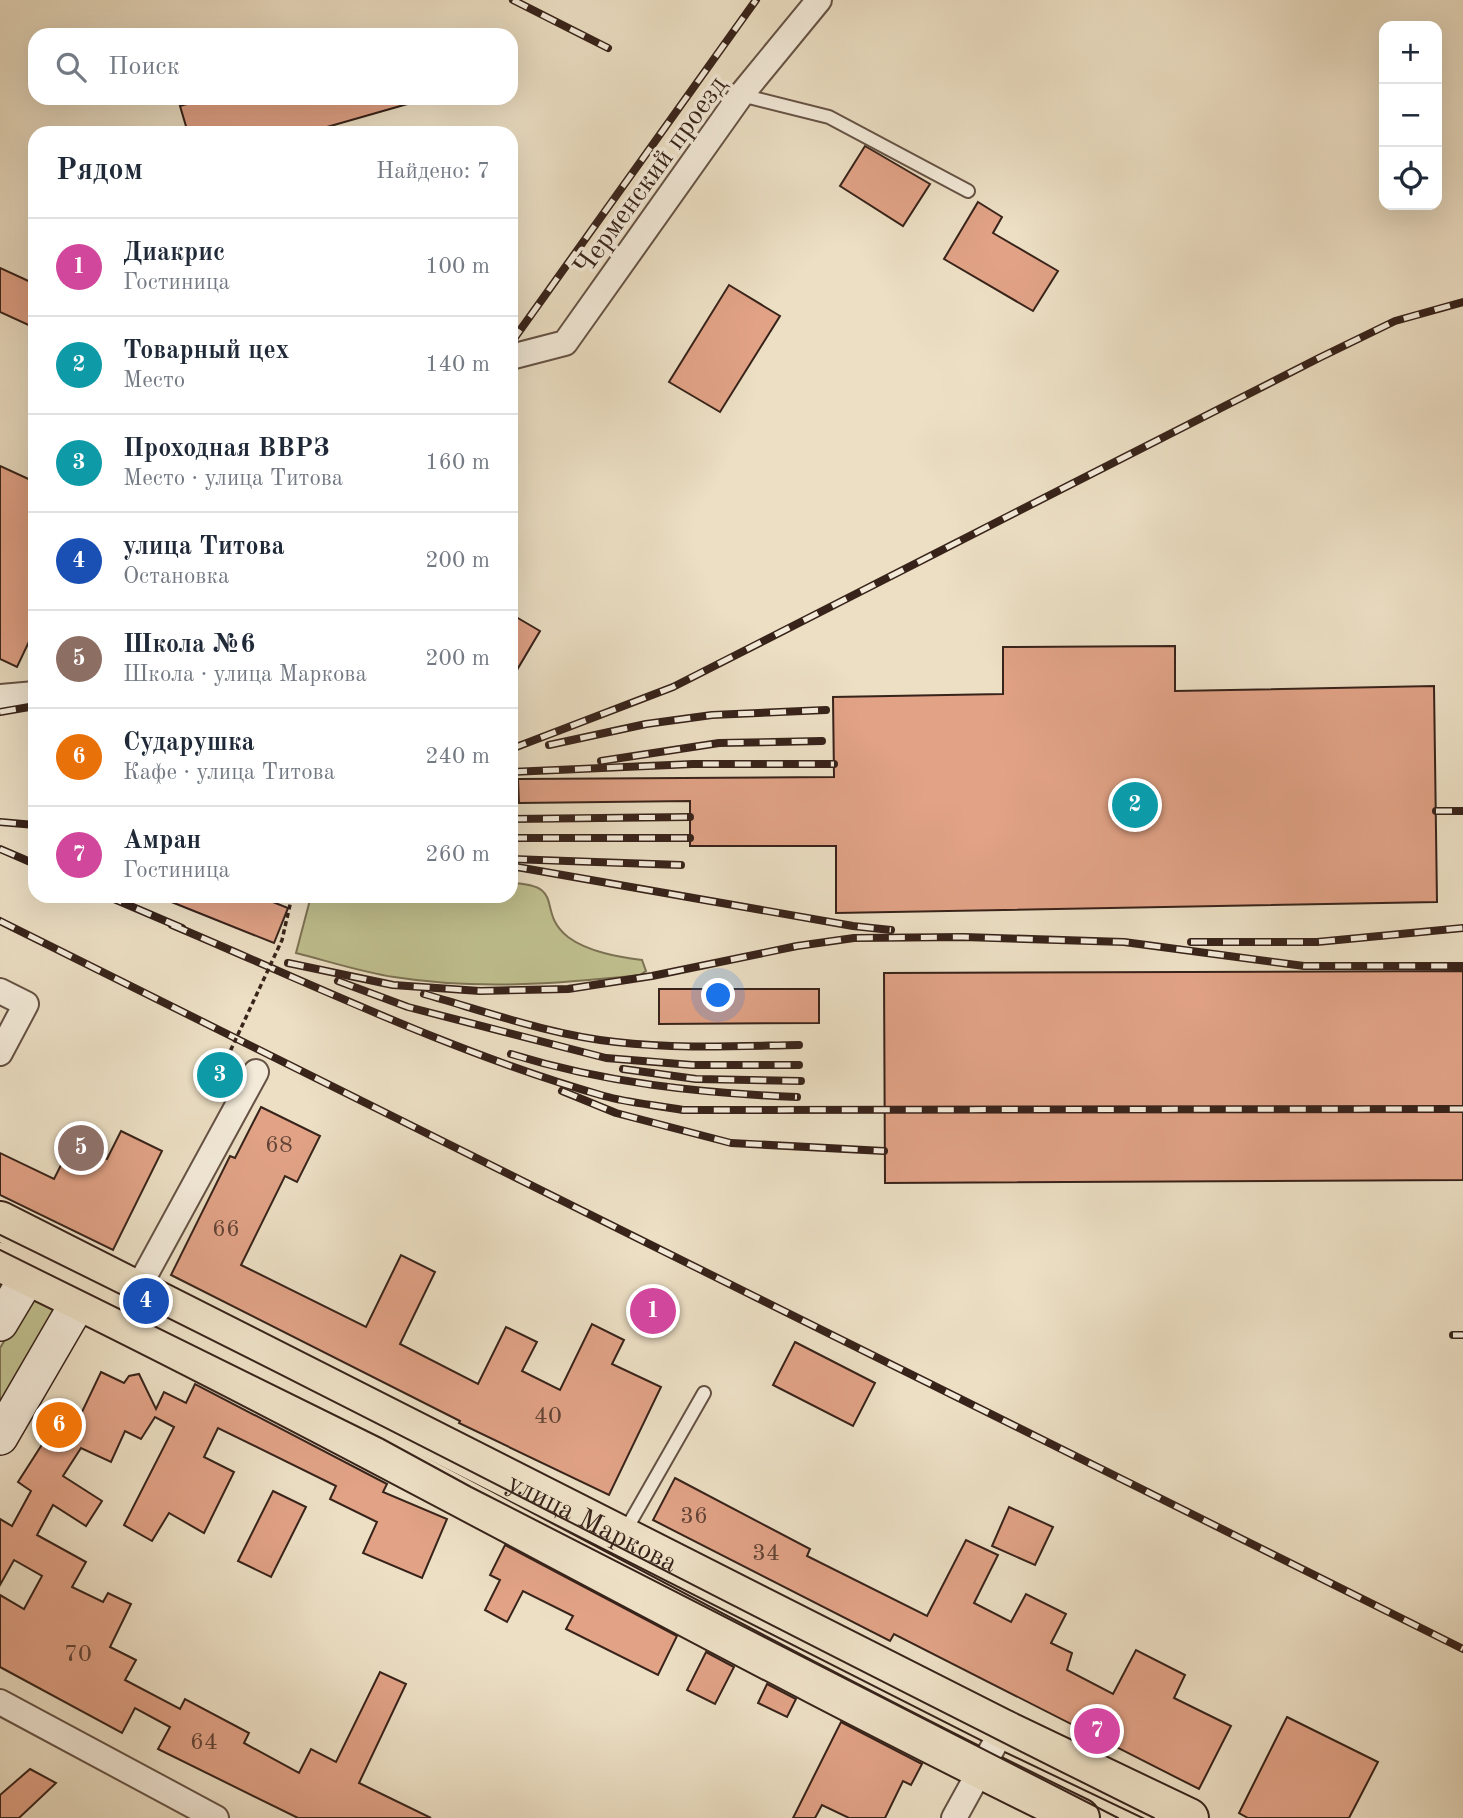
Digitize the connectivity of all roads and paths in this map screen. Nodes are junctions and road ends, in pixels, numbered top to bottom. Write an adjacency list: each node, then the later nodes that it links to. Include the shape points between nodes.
1 (820, 0): 2 (street, Черменский проезд)
2 (741, 95): 3 (lane, via 829,117); 4 (street, Черменский проезд, via 565,343)
3 (968, 191)
4 (518, 355)
5 (28, 695): 6 (street)
6 (0, 697)
7 (290, 903): 10 (path, bridge, via 282,940)
8 (0, 991): 9 (street, via 26,1004)
9 (0, 1053)
10 (227, 1058)
11 (256, 1072): 15 (street)
12 (0, 1221): 13 (main road, улица Маркова)
13 (25, 1261): 14 (main road, улица Маркова); 16 (main road, улица Маркова); 17 (street)
14 (97, 1270): 15 (main road, улица Маркова); 16 (street)
15 (137, 1290): 20 (main road, улица Маркова)
16 (78, 1303): 19 (street); 23 (main road, улица Маркова, via 431,1480)
17 (0, 1323)
18 (704, 1394): 20 (lane)
19 (0, 1437)
20 (622, 1536): 22 (main road, улица Маркова)
21 (0, 1702): 24 (street)
22 (1003, 1729): 23 (street); 27 (main road, улица Маркова)
23 (981, 1769): 25 (street); 26 (main road, улица Маркова)
24 (216, 1818)
25 (954, 1818)
26 (1080, 1818)
27 (1189, 1818)

